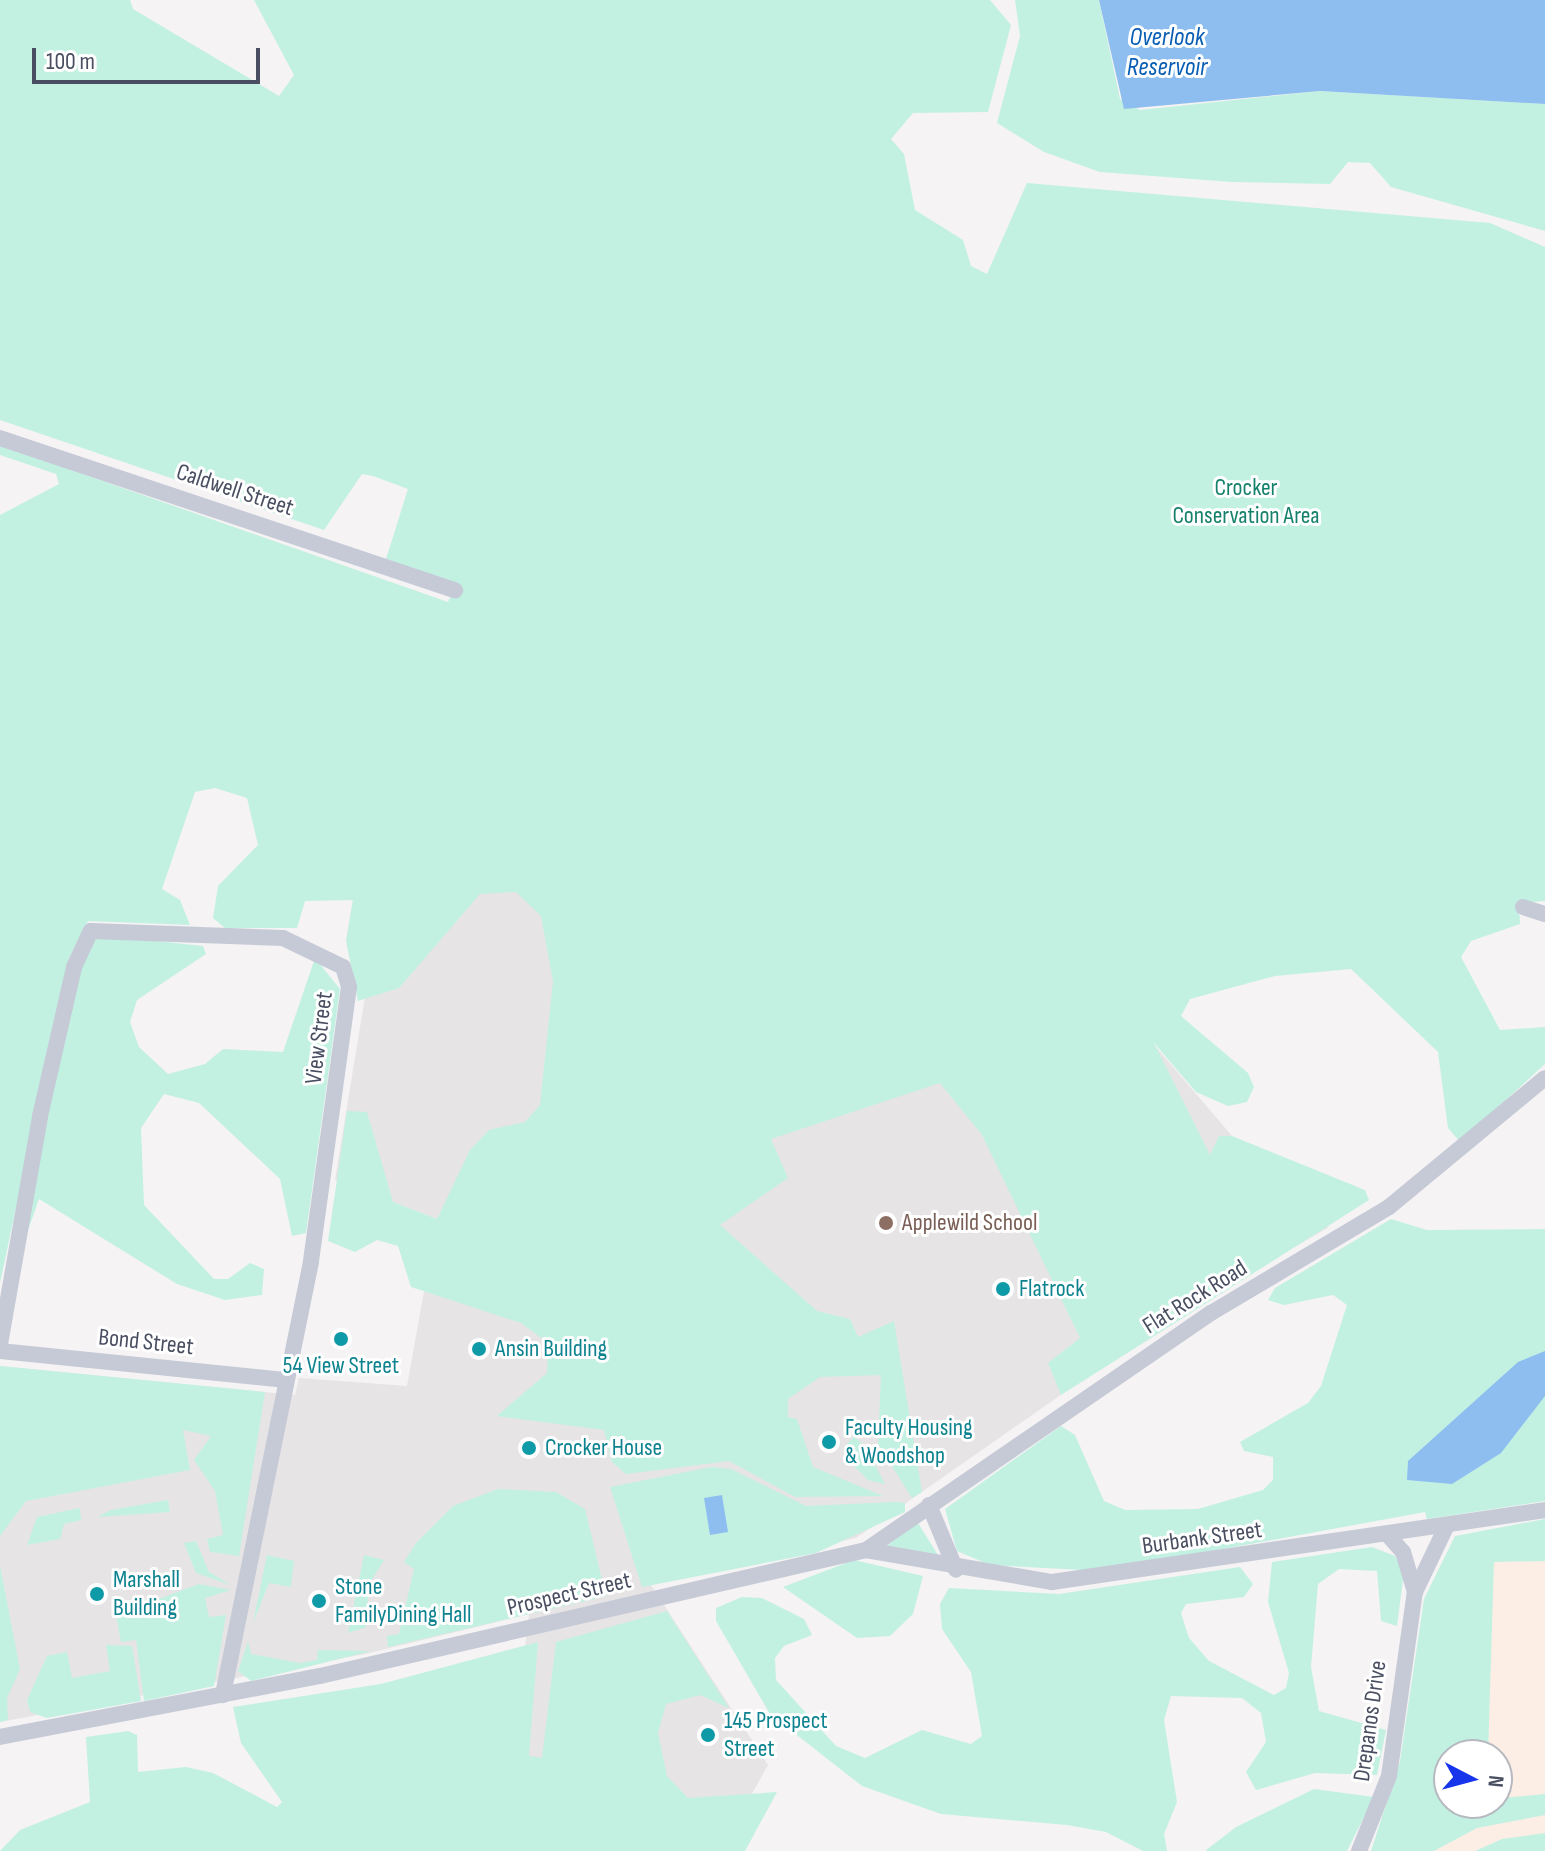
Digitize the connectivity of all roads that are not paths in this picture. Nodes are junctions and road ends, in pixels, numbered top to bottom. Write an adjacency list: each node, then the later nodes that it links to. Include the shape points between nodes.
1 (0, 438): 2 (street, Caldwell Street)
2 (455, 590)
3 (1523, 907): 4 (street)
4 (1545, 914)
5 (1545, 1078): 9 (street, Flat Rock Road, via 1389,1207 1211,1313)
6 (0, 1344): 8 (street, View Street, via 18,1219 84,939 102,927 283,938 338,964 349,980 333,1125)
7 (0, 1351): 8 (street, Bond Street)
8 (287, 1380): 16 (street, View Street)
9 (929, 1505): 13 (street, Flat Rock Road); 14 (street)
10 (1545, 1510): 11 (street, Burbank Street)
11 (1447, 1525): 12 (street, Burbank Street); 15 (street, Drepanos Drive)
12 (1388, 1535): 14 (street, Burbank Street, via 1052,1582); 15 (street, Drepanos Drive, via 1403,1552)
13 (866, 1550): 14 (street, Burbank Street); 16 (street, Prospect Street)
14 (956, 1570)
15 (1415, 1592): 18 (street, Drepanos Drive, via 1389,1776)
16 (223, 1695): 17 (street, Prospect Street)
17 (0, 1737)
18 (1359, 1851)

